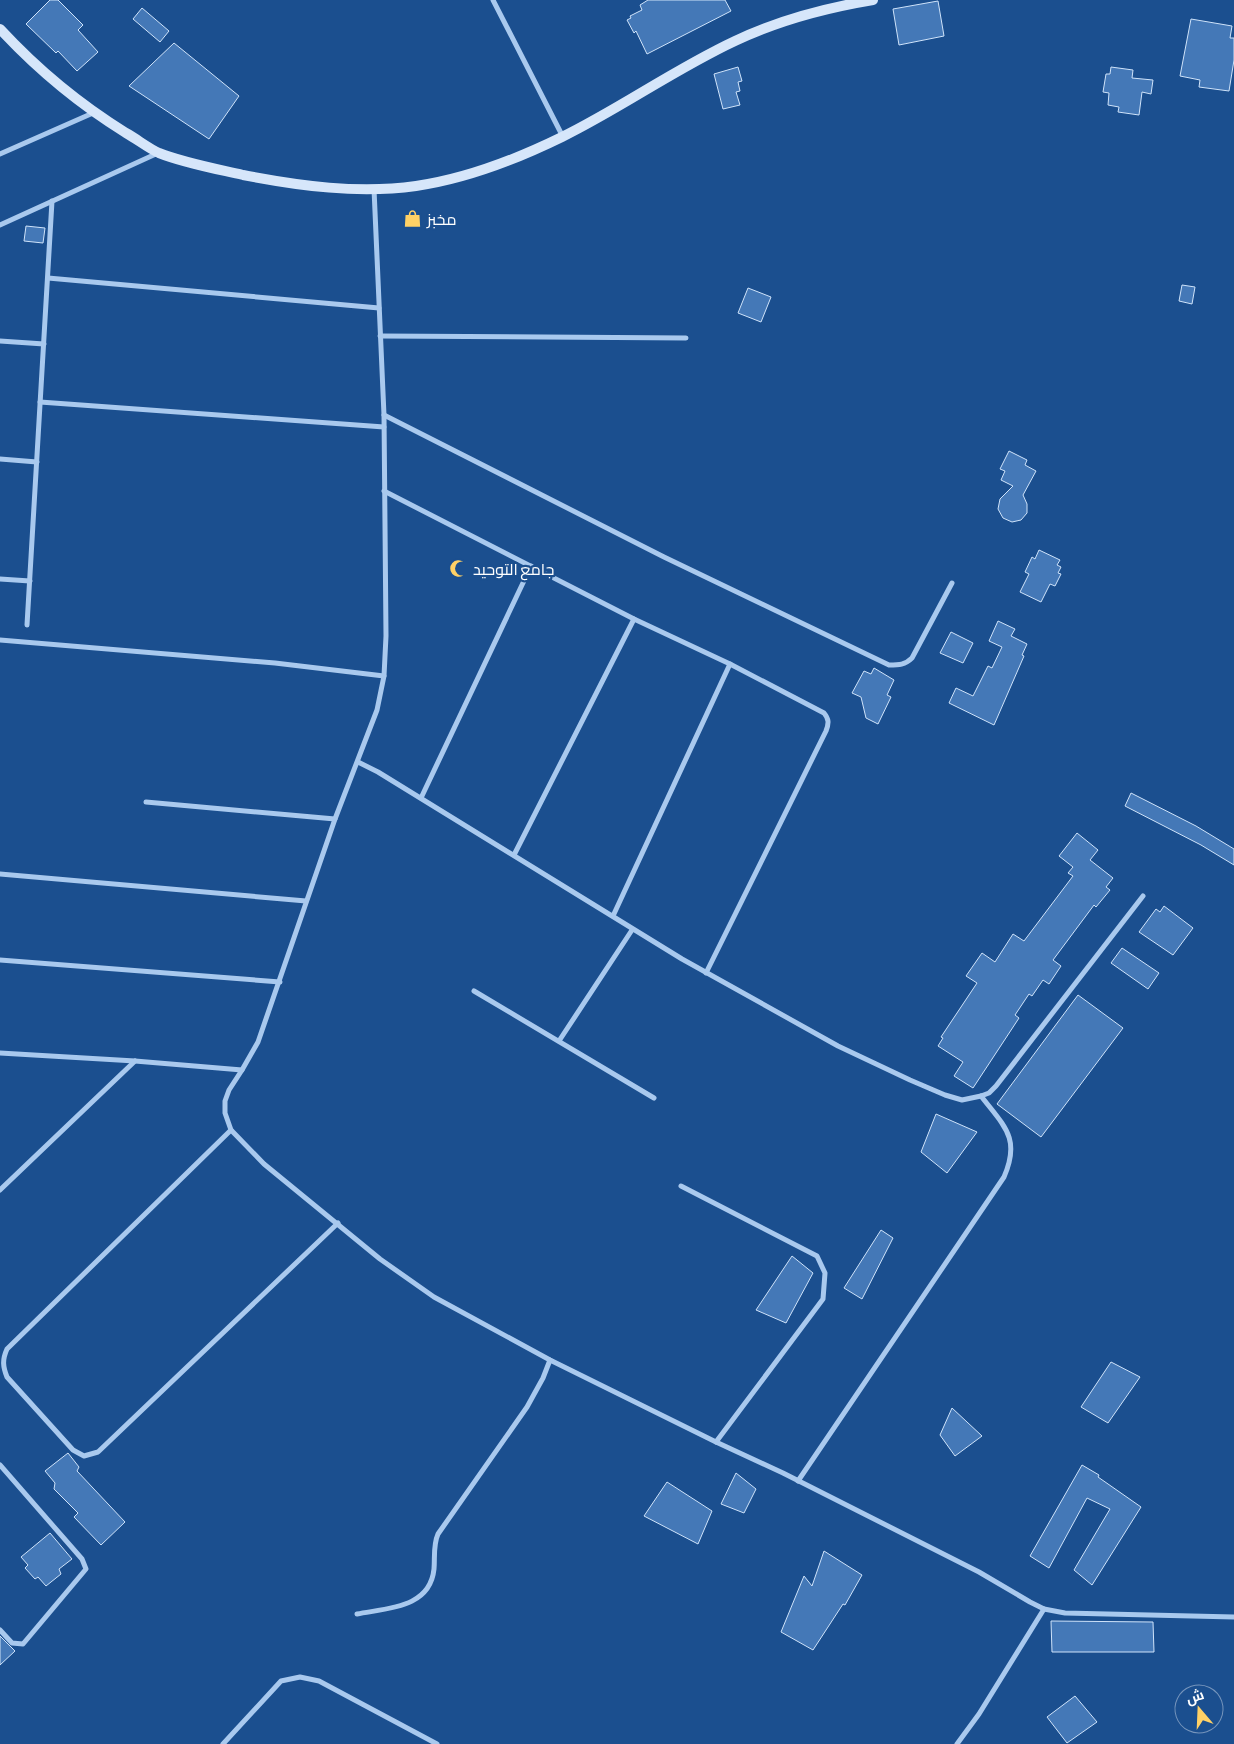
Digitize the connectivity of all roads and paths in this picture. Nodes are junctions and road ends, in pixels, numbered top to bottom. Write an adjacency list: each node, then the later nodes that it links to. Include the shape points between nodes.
1 (493, 0): 5 (street)
2 (873, 0): 5 (street, via 788,19 735,41)
3 (0, 29): 4 (street, via 24,55)
4 (94, 112): 6 (street); 7 (street)
5 (563, 137): 8 (street, via 503,163 446,179 416,186)
6 (158, 152): 8 (street, via 223,171 291,184 342,189); 9 (street)
7 (0, 154)
8 (374, 188): 12 (street)
9 (52, 201): 10 (street); 11 (street)
10 (0, 225)
11 (48, 278): 12 (street); 16 (street)
12 (379, 308): 13 (street)
13 (380, 336): 14 (street); 18 (street)
14 (686, 338)
15 (0, 341): 16 (street)
16 (44, 344): 17 (street)
17 (40, 402): 19 (street); 21 (street)
18 (384, 415): 19 (street); 26 (street, via 664,557 889,665 899,666 912,658)
19 (384, 428): 22 (street)
20 (0, 459): 21 (street)
21 (37, 462): 25 (street)
22 (384, 491): 23 (street); 31 (street)
23 (531, 566): 27 (street); 33 (street)
24 (0, 579): 25 (street)
25 (30, 581): 28 (street)
26 (952, 583)
27 (634, 619): 30 (street); 36 (street)
28 (27, 625)
29 (0, 640): 31 (street, via 275,663)
30 (730, 664): 40 (street); 43 (street, via 824,713 828,724)
31 (384, 676): 32 (street, via 377,710)
32 (358, 762): 33 (street); 35 (street)
33 (421, 798): 36 (street)
34 (146, 802): 35 (street)
35 (335, 819): 39 (street)
36 (514, 855): 40 (street)
37 (0, 874): 39 (street)
38 (1143, 896): 50 (street, via 996,1086)
39 (306, 901): 44 (street)
40 (613, 916): 41 (street)
41 (632, 930): 43 (street); 46 (street)
42 (0, 960): 44 (street)
43 (706, 973): 50 (street, via 870,1062 945,1095 962,1100)
44 (280, 982): 49 (street, via 258,1042)
45 (474, 991): 46 (street)
46 (559, 1041): 51 (street)
47 (0, 1052): 48 (street)
48 (135, 1061): 49 (street); 54 (street)
49 (242, 1070): 52 (street, via 225,1101 225,1114)
50 (981, 1096): 59 (street, via 1010,1139 1011,1162 1004,1177)
51 (654, 1098)
52 (231, 1130): 55 (street, via 264,1164); 55 (street, via 3,1357 7,1377 73,1450 84,1456 98,1452)
53 (681, 1186): 57 (street, via 817,1256 825,1274 823,1299)
54 (0, 1190)
55 (338, 1223): 56 (street, via 434,1297)
56 (550, 1360): 57 (street); 61 (street, via 527,1407 438,1534 434,1569 426,1590 407,1605)
57 (716, 1442): 59 (street)
58 (0, 1465): 63 (street, via 82,1559 86,1569 23,1644 12,1643)
59 (798, 1481): 60 (street, via 979,1572)
60 (1044, 1609): 62 (street, via 1065,1613); 66 (street)
61 (357, 1614)
62 (1234, 1617)
63 (0, 1630)
64 (223, 1744): 65 (street, via 281,1681 300,1677 318,1681)
65 (437, 1744)
66 (956, 1744)

